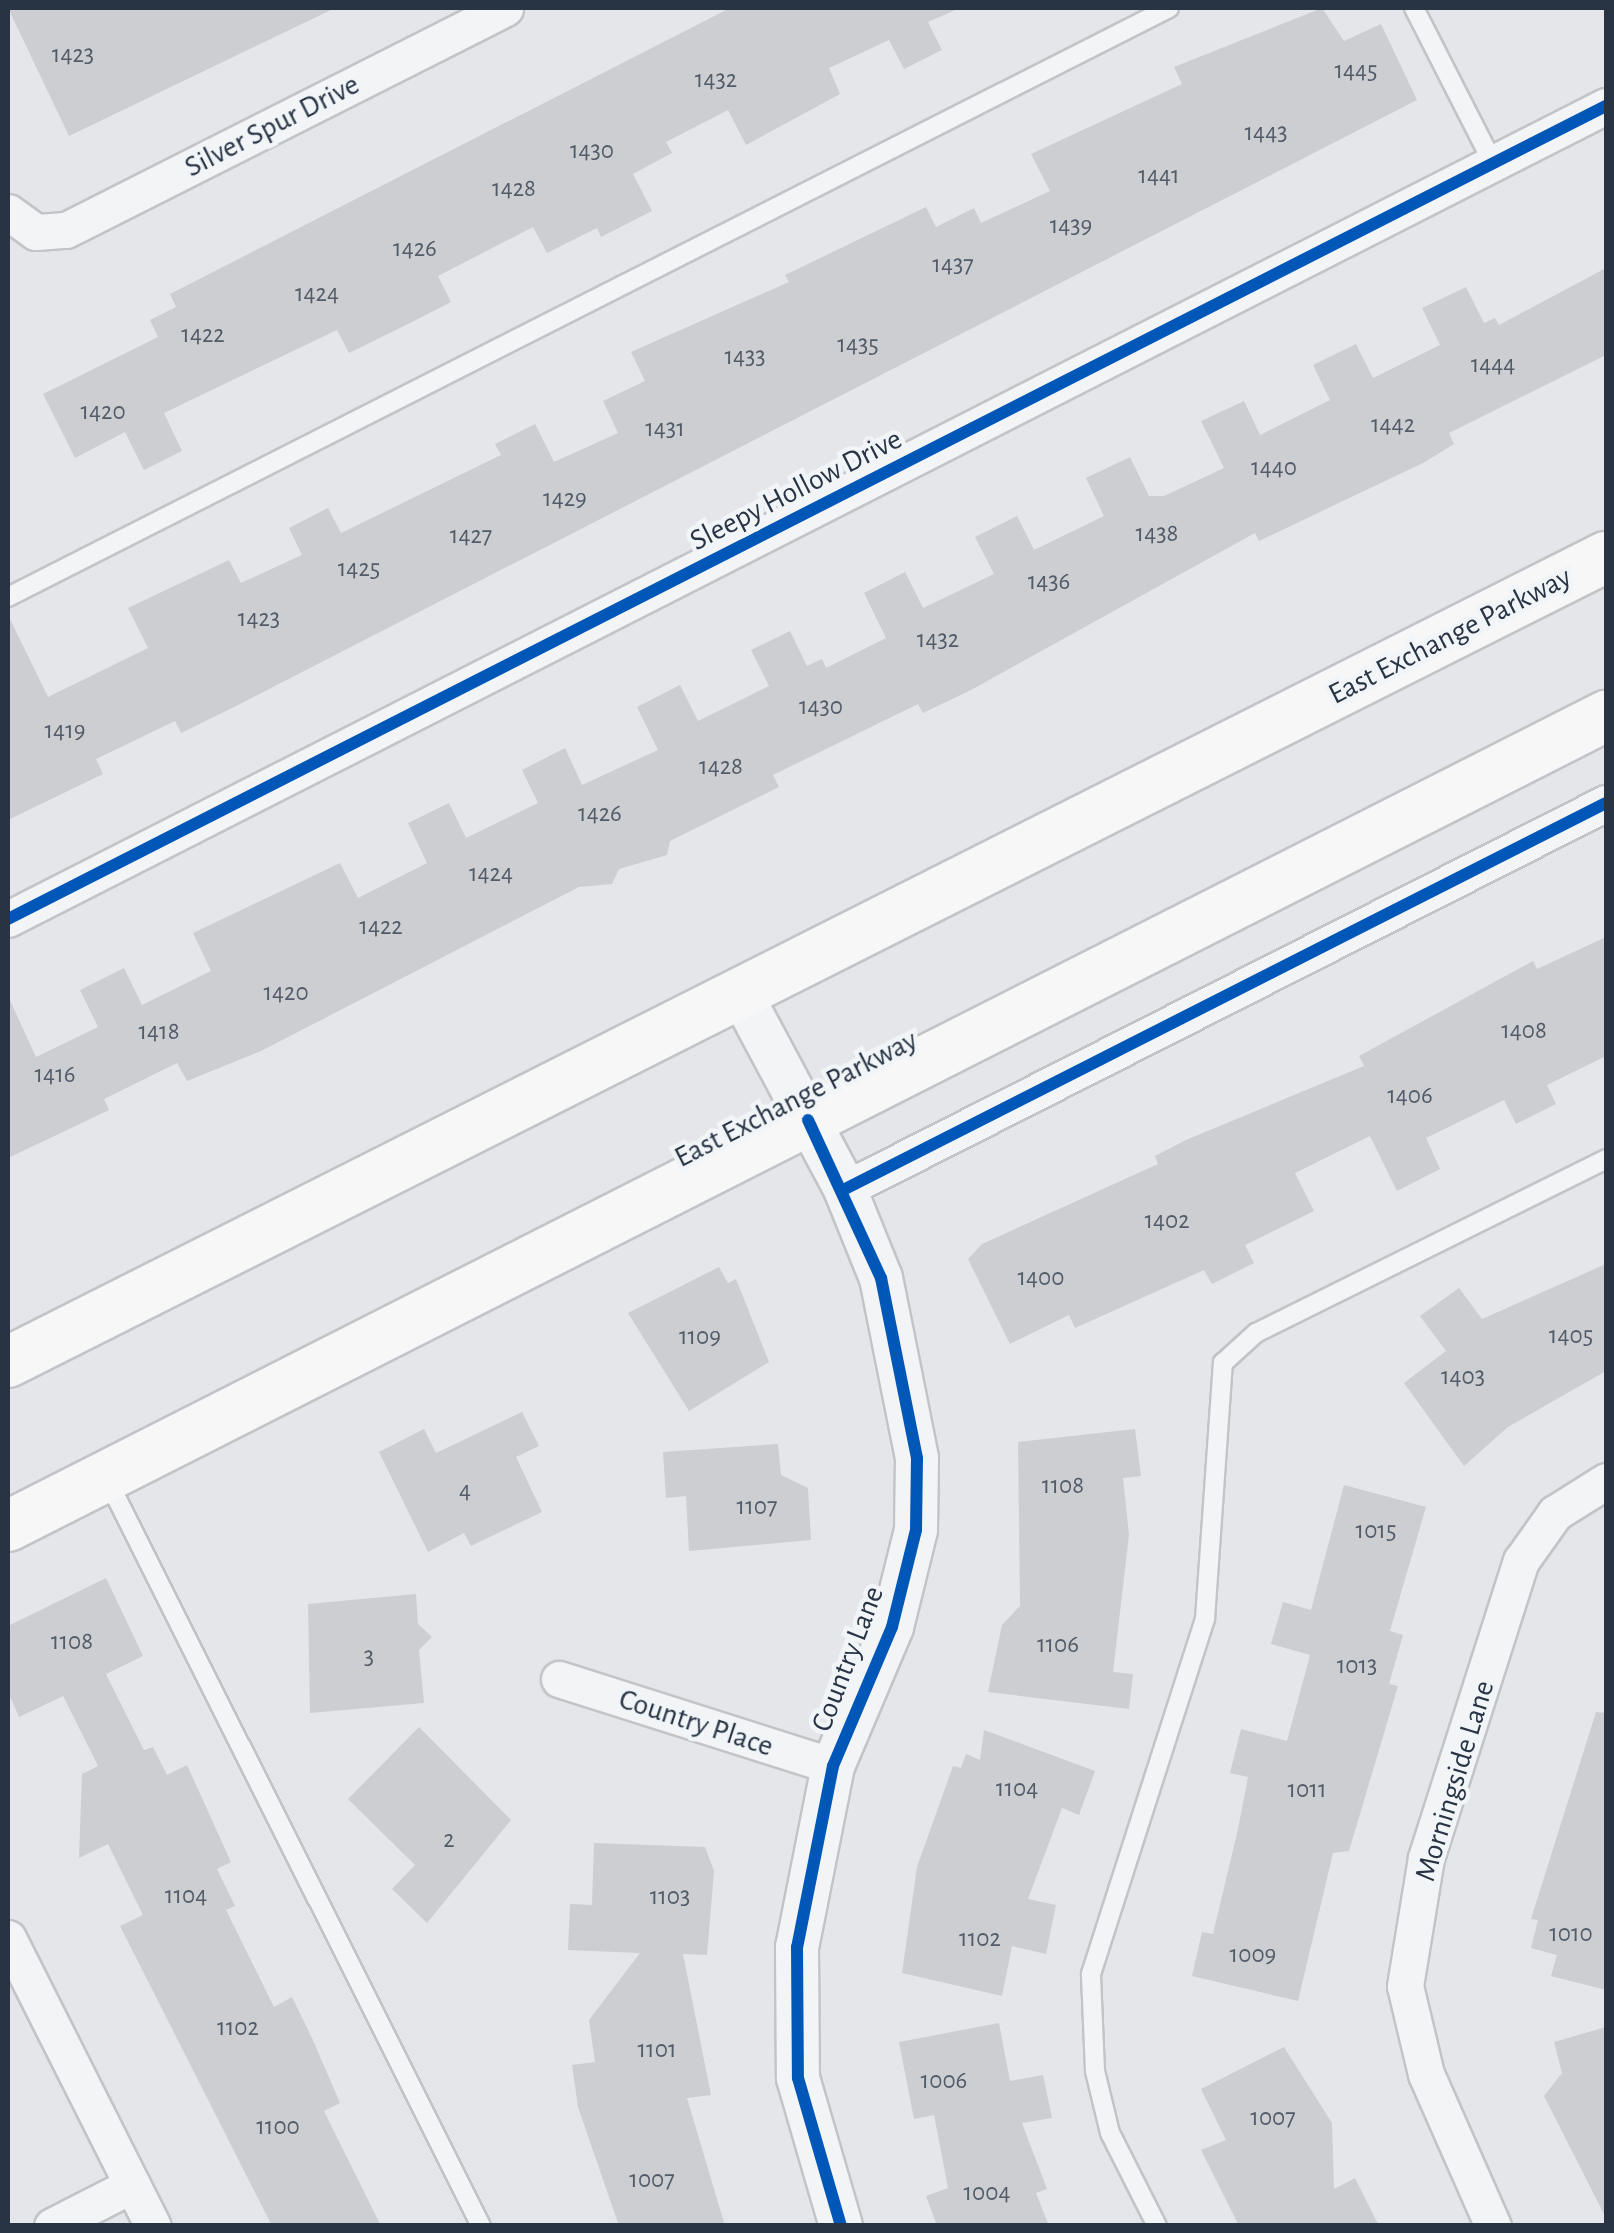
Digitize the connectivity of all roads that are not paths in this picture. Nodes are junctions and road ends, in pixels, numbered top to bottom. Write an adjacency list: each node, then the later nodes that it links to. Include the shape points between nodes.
1 (504, 8): 6 (street, Silver Spur Drive, via 66,230)
2 (1169, 8): 8 (lane)
3 (1414, 8): 5 (lane)
4 (1606, 106): 5 (street, Sleepy Hollow Drive)
5 (1493, 164): 11 (street, Sleepy Hollow Drive)
6 (22, 222)
7 (1606, 556): 12 (main road, East Exchange Parkway)
8 (8, 597)
9 (1606, 716): 13 (main road, East Exchange Parkway)
10 (1606, 804): 15 (street)
11 (8, 919)
12 (741, 994): 13 (street, Country Lane); 16 (main road, East Exchange Parkway)
13 (808, 1120): 15 (street, Country Lane); 17 (main road, East Exchange Parkway)
14 (1606, 1159): 28 (lane, via 1256,1333 1223,1363 1198,1651 1092,1974 1095,2070 1110,2133)
15 (845, 1188): 21 (street, Country Lane, via 906,1377 916,1530 892,1627)
16 (8, 1362)
17 (106, 1476): 19 (main road, East Exchange Parkway); 26 (lane)
18 (1606, 1482): 29 (street, Morningside Lane, via 1556,1513 1521,1561 1426,1858 1405,1986 1421,2059)
19 (8, 1526)
20 (559, 1679): 21 (street, Country Place)
21 (834, 1766): 27 (street, Country Lane, via 808,1867 793,2022 815,2156)
22 (8, 1938): 23 (street)
23 (132, 2185): 24 (street); 25 (street)
24 (52, 2226)
25 (153, 2226)
26 (481, 2226)
27 (841, 2226)
28 (1157, 2226)
29 (1494, 2226)

